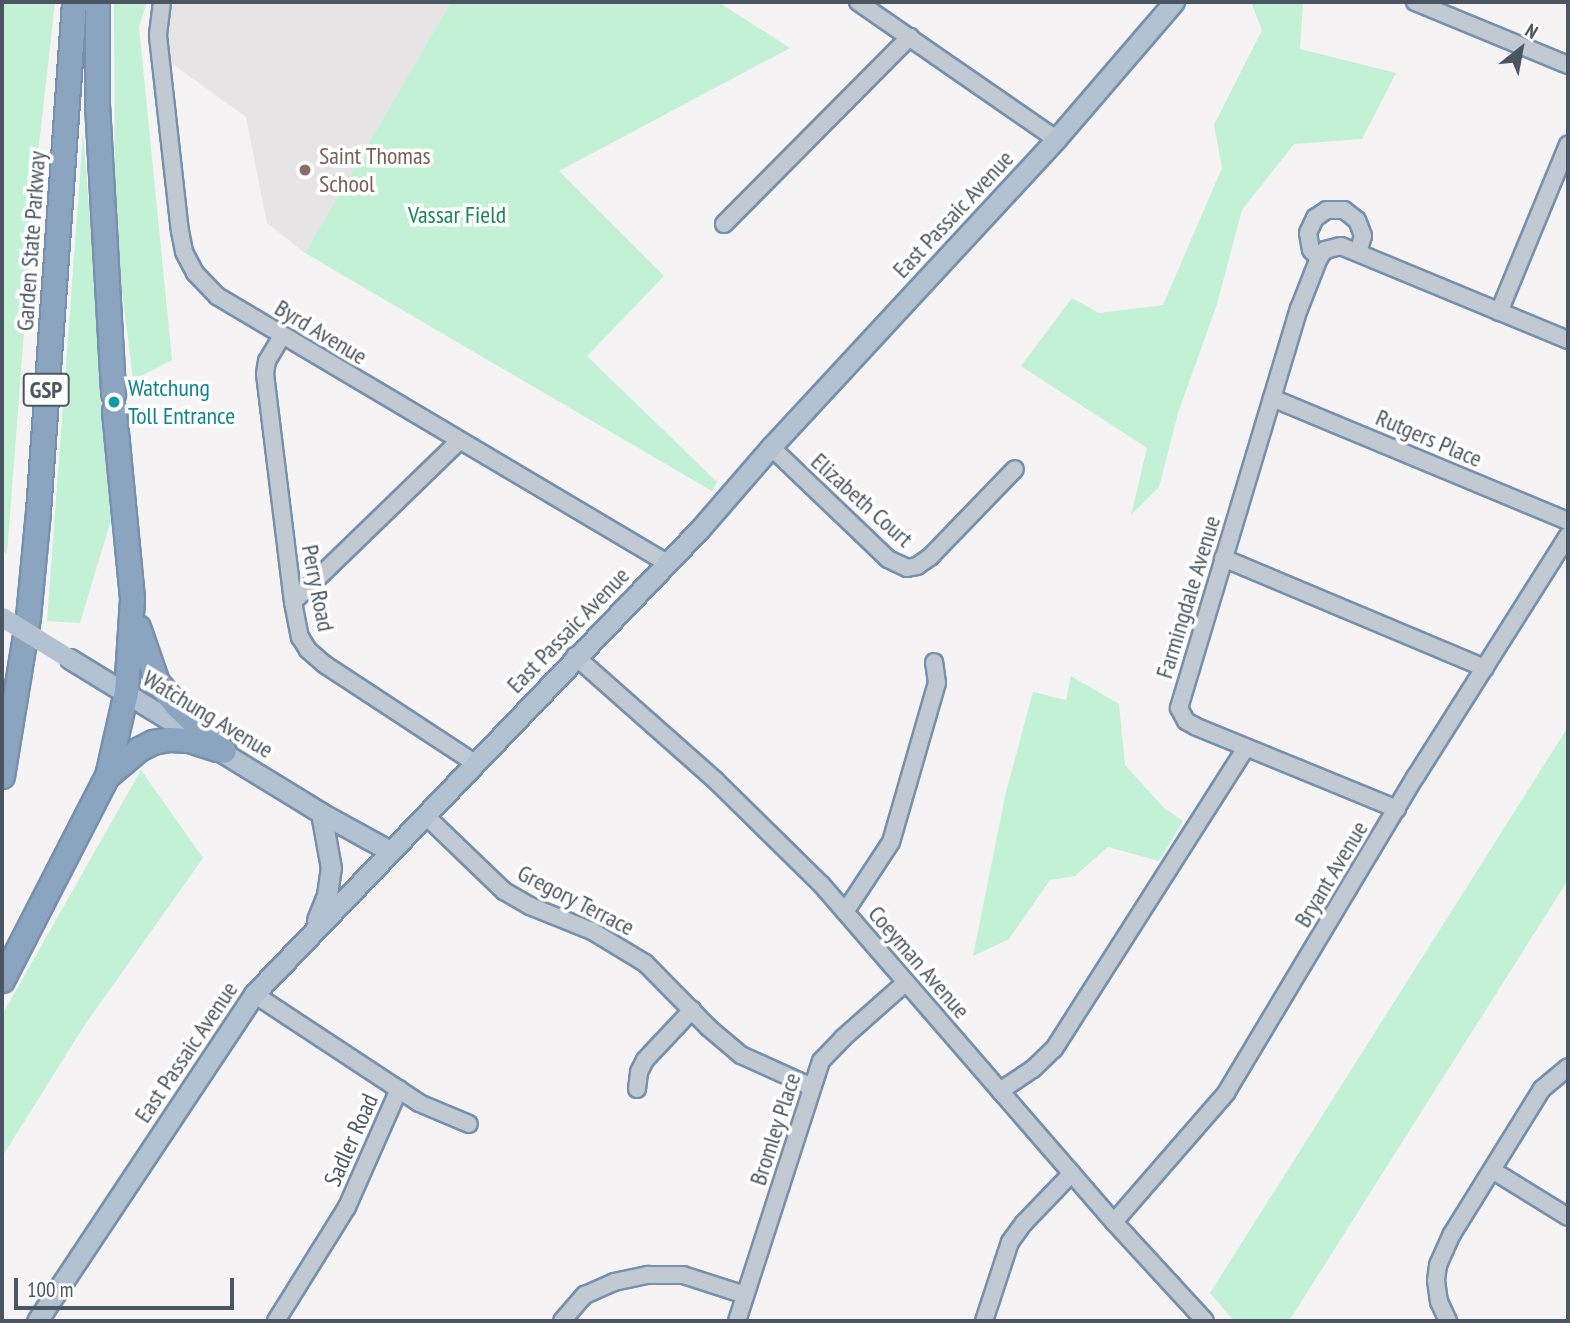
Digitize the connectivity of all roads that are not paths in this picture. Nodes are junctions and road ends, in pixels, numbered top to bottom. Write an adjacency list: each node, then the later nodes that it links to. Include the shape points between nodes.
1 (74, 2): 35 (highway, Garden State Parkway / GSP, via 38,511 28,617)
2 (97, 2): 25 (highway, via 97,104 113,402)
3 (162, 2): 15 (street, Byrd Avenue, via 158,36 184,253 217,296)
4 (858, 2): 7 (street)
5 (1174, 2): 9 (main road, East Passaic Avenue)
6 (1415, 2): 8 (street)
7 (910, 37): 9 (street); 11 (street)
8 (1568, 65)
9 (1055, 139): 19 (main road, East Passaic Avenue)
10 (1568, 145): 14 (street)
11 (724, 224)
12 (1357, 252): 13 (street, via 1332,246); 13 (street, via 1363,236 1357,220 1344,210 1327,210 1315,218 1308,233 1311,250); 14 (street)
13 (1319, 258): 17 (street, Farmingdale Avenue)
14 (1499, 312): 16 (street)
15 (282, 337): 18 (street, Byrd Avenue); 26 (street, Perry Road, via 267,361 265,374)
16 (1568, 340)
17 (1272, 398): 21 (street, Rutgers Place); 23 (street, Farmingdale Avenue)
18 (459, 441): 24 (street, Byrd Avenue); 26 (street)
19 (771, 447): 20 (street, Elizabeth Court, via 888,559 907,568 930,557); 24 (main road, East Passaic Avenue)
20 (1015, 469)
21 (1568, 521)
22 (1568, 536): 30 (street, Bryant Avenue)
23 (1223, 558): 30 (street); 32 (street, Farmingdale Avenue, via 1179,708 1186,721)
24 (667, 563): 28 (main road, East Passaic Avenue)
25 (132, 598): 31 (highway); 33 (highway, via 157,682)
26 (293, 602): 34 (street, Perry Road, via 300,637 308,650)
27 (2, 617): 31 (main road, Watchung Avenue, bridge)
28 (575, 656): 34 (main road, East Passaic Avenue); 41 (street, Coeyman Avenue, via 715,780)
29 (934, 662): 41 (street, via 937,683 891,842)
30 (1485, 668): 37 (street, Bryant Avenue)
31 (126, 692): 33 (main road, Watchung Avenue); 36 (highway)
32 (1245, 749): 37 (street, Farmingdale Avenue); 51 (street, via 1054,1049)
33 (224, 751): 36 (highway, via 189,740 153,742); 38 (main road, Watchung Avenue)
34 (475, 763): 39 (main road, East Passaic Avenue)
35 (2, 776)
36 (107, 776): 43 (highway)
37 (1397, 809): 56 (street, Bryant Avenue, via 1226,1093)
38 (321, 813): 40 (main road, Watchung Avenue); 42 (main road, via 331,868 327,895)
39 (426, 817): 40 (main road, East Passaic Avenue); 46 (street, Gregory Terrace, via 504,891 592,932 645,963)
40 (390, 851): 42 (main road, East Passaic Avenue)
41 (845, 912): 44 (street, Coeyman Avenue)
42 (304, 940): 45 (main road, East Passaic Avenue)
43 (2, 980)
44 (906, 982): 48 (street, Bromley Place, via 821,1061); 51 (street, Coeyman Avenue)
45 (254, 994): 49 (street, Sadler Road); 58 (main road, East Passaic Avenue)
46 (692, 1010): 48 (street, Gregory Terrace, via 741,1055); 50 (street, via 645,1060)
47 (1568, 1067): 53 (street, via 1542,1089)
48 (812, 1087): 57 (street, Bromley Place)
49 (399, 1089): 52 (street, via 419,1103); 59 (street, Sadler Road, via 347,1207)
50 (637, 1089)
51 (1000, 1091): 54 (street, Coeyman Avenue)
52 (469, 1124)
53 (1492, 1170): 55 (street); 64 (street, via 1437,1265 1439,1302)
54 (1072, 1173): 56 (street, Coeyman Avenue); 62 (street, via 1010,1242)
55 (1568, 1217)
56 (1114, 1222): 63 (street, Coeyman Avenue)
57 (745, 1295): 60 (street, via 682,1275 648,1275 585,1294); 61 (street, Bromley Place)
58 (37, 1321)
59 (276, 1321)
60 (562, 1321)
61 (737, 1321)
62 (984, 1321)
63 (1205, 1321)
64 (1448, 1321)

